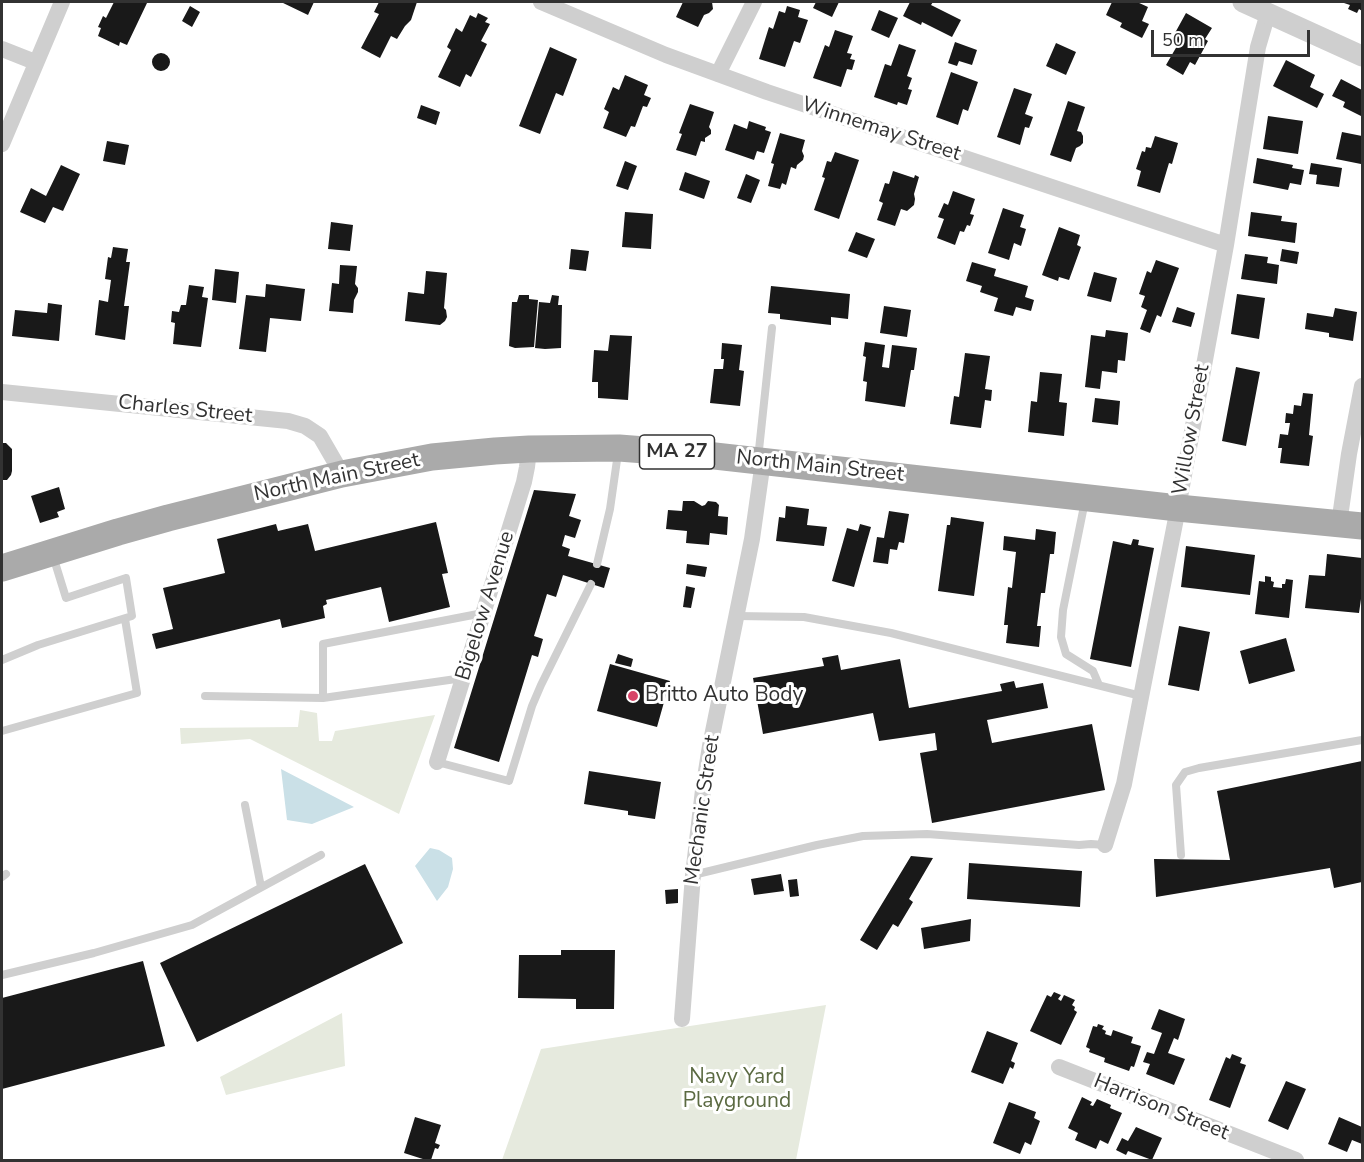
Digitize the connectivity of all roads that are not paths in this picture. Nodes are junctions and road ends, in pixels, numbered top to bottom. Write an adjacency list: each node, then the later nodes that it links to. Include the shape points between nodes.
1 (62, 2): 8 (street)
2 (541, 2): 9 (street, Winnemay Street)
3 (754, 2): 9 (street)
4 (1243, 2): 5 (street)
5 (1268, 13): 7 (street); 11 (street, Willow Street, via 1258,47)
6 (2, 49): 8 (street)
7 (1362, 56)
8 (35, 62): 10 (street)
9 (718, 74): 11 (street, Winnemay Street)
10 (2, 144)
11 (1226, 245): 20 (street, Willow Street)
12 (772, 328): 17 (lane)
13 (1362, 386): 21 (street, via 1348,454)
14 (2, 392): 18 (street, Charles Street, via 288,421 320,436)
15 (619, 448): 16 (main road, North Main Street / MA 27); 17 (main road, North Main Street / MA 27); 23 (lane)
16 (529, 449): 18 (main road, North Main Street / MA 27, via 432,457); 26 (street, Bigelow Avenue, via 524,482)
17 (760, 460): 19 (main road, North Main Street / MA 27); 27 (street, Mechanic Street, via 752,539)
18 (342, 474): 22 (main road, North Main Street / MA 27, via 168,518)
19 (1086, 497): 20 (main road, North Main Street / MA 27); 31 (lane, via 1061,637 1066,654 1093,671)
20 (1178, 508): 21 (main road, North Main Street / MA 27); 33 (street, Willow Street)
21 (1351, 525)
22 (51, 553): 24 (main road, North Main Street / MA 27); 28 (lane, via 66,598 126,579 132,616)
23 (597, 564)
24 (2, 568)
25 (591, 584): 37 (lane, via 532,706 509,781)
26 (483, 613): 30 (street, Bigelow Avenue); 34 (lane, via 323,644)
27 (737, 616): 31 (lane, via 804,617 891,633); 42 (street, Mechanic Street, via 710,746)
28 (124, 619): 29 (lane); 35 (lane, via 137,693)
29 (2, 660)
30 (464, 678): 34 (lane); 37 (street, Bigelow Avenue)
31 (1100, 685): 33 (lane)
32 (205, 696): 34 (lane)
33 (1141, 696): 39 (street, Willow Street, via 1124,784)
34 (323, 698)
35 (2, 731)
36 (1362, 740): 41 (lane, via 1185,772 1176,785)
37 (437, 762)
38 (245, 805): 43 (lane)
39 (1105, 845): 42 (lane, via 927,834 863,836)
40 (321, 855): 43 (lane)
41 (1181, 855)
42 (693, 875): 45 (street, Mechanic Street)
43 (261, 887): 44 (lane, via 192,925)
44 (2, 975)
45 (682, 1019)
46 (1059, 1067): 47 (street, Harrison Street)
47 (1296, 1161)

